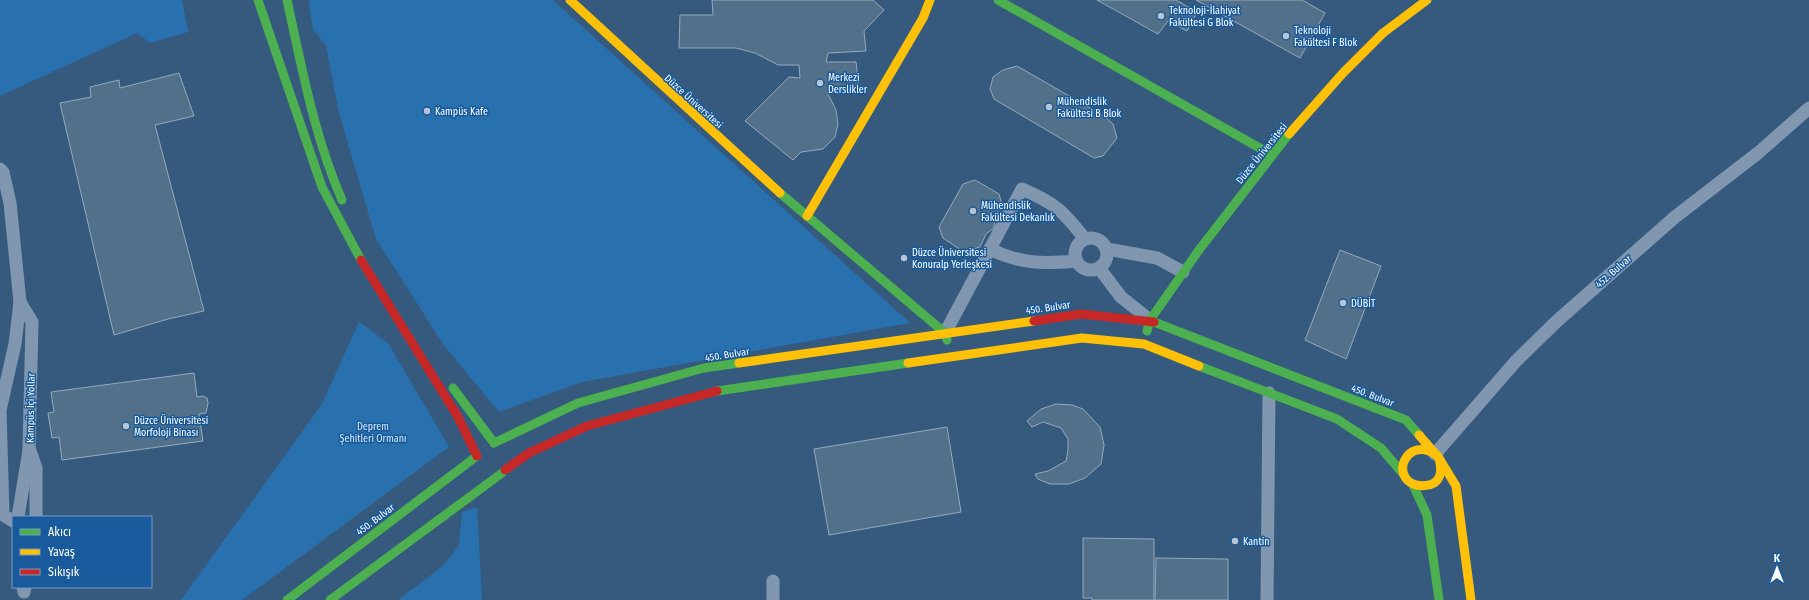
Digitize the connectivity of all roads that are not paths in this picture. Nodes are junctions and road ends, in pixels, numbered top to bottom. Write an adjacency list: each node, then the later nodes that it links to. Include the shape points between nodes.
1 (258, 0): 29 (street, via 322,187 368,273 458,417)
2 (288, 0): 10 (street, via 318,135)
3 (570, 0): 11 (street, Düzce Üniversitesi, via 684,108)
4 (930, 0): 11 (street, via 923,18)
5 (998, 0): 8 (street)
6 (1427, 0): 8 (street, Düzce Üniversitesi, via 1383,33 1343,73)
7 (1809, 108): 30 (street, 452. Bulvar, via 1758,153 1675,216 1557,321 1516,361)
8 (1272, 155): 17 (street, Düzce Üniversitesi)
9 (0, 169): 18 (street, Kampüs İçi Yollar, via 3,172 10,203)
10 (345, 206)
11 (807, 216): 20 (street, Düzce Üniversitesi)
12 (1085, 239): 13 (street, via 1067,215 1045,199 1022,190); 14 (street, via 1095,238); 15 (street, via 1077,246)
13 (990, 249): 15 (street, via 1009,258 1046,264); 20 (street)
14 (1106, 249): 16 (street, via 1106,260); 17 (street, via 1157,258)
15 (1076, 261): 16 (street, via 1083,269)
16 (1099, 268): 19 (street, via 1121,297)
17 (1184, 272): 19 (street, Düzce Üniversitesi)
18 (20, 302): 27 (street, Kampüs İçi Yollar, via 32,322); 38 (street, Kampüs İçi Yollar, via 15,344 0,410 3,515)
19 (1150, 320): 20 (street, 450. Bulvar, via 1081,314); 21 (street, Düzce Üniversitesi); 30 (street, 450. Bulvar, via 1406,420)
20 (945, 333): 22 (street); 25 (street, 450. Bulvar, via 704,368 578,403)
21 (1144, 344): 22 (street, via 1082,338); 24 (street)
22 (950, 357): 32 (street, via 709,392 587,426 529,453)
23 (447, 379): 25 (street)
24 (1269, 392): 34 (street, via 1337,419 1381,448); 43 (street)
25 (494, 443): 26 (street); 29 (street, 450. Bulvar, via 483,447)
26 (503, 447)
27 (29, 448): 36 (street); 37 (street, Kampüs İçi Yollar, via 36,468)
28 (509, 455): 32 (street, via 508,465)
29 (477, 456): 31 (street); 40 (street, 450. Bulvar)
30 (1437, 456): 34 (street, via 1422,448 1410,453 1403,463); 35 (street, via 1441,470 1436,482 1425,487); 45 (street, 450. Bulvar, via 1456,486)
31 (479, 466)
32 (504, 471): 33 (street, via 492,476); 41 (street)
33 (486, 474)
34 (1404, 476): 35 (street)
35 (1412, 485): 44 (street, via 1427,515)
36 (18, 516)
37 (36, 516)
38 (12, 520)
39 (774, 581): 42 (street)
40 (287, 600)
41 (330, 600)
42 (773, 600)
43 (1267, 600)
44 (1440, 600)
45 (1471, 600)

